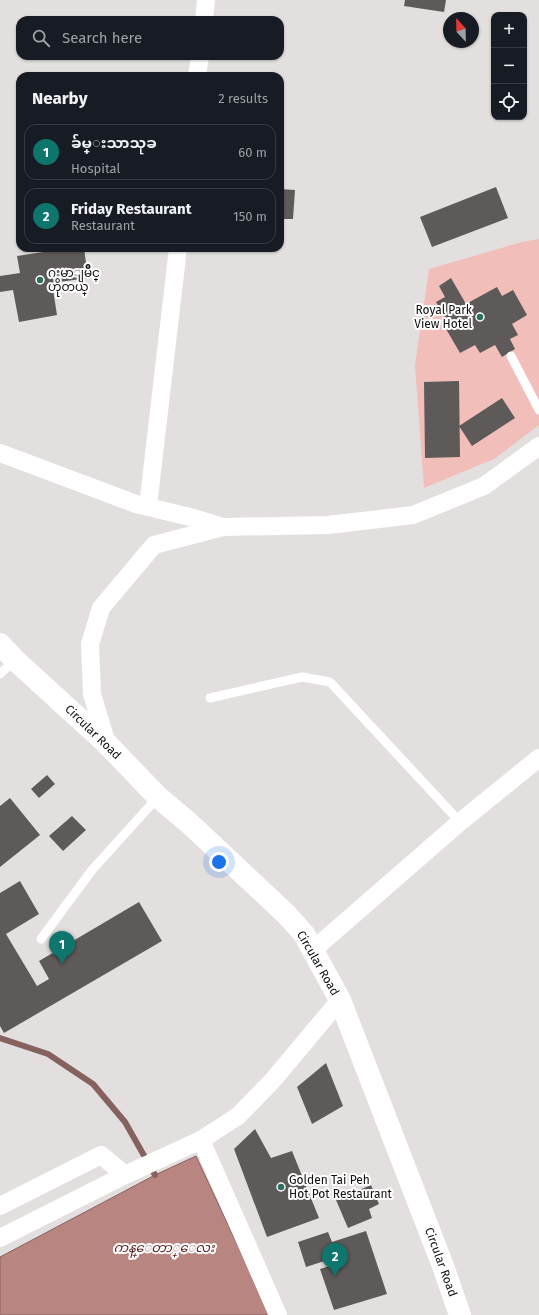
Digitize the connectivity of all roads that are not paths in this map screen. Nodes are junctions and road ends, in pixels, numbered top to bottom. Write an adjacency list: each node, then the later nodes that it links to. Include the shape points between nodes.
1 (206, 0): 2 (street)
2 (204, 16)
3 (199, 60): 4 (street)
4 (198, 72)
5 (178, 252): 10 (street)
6 (511, 356): 7 (lane)
7 (539, 410)
8 (539, 446): 11 (street, via 484,486 413,515 328,525)
9 (0, 452): 10 (street, via 136,504)
10 (148, 506): 11 (street)
11 (223, 527): 15 (street, via 154,545 101,608 90,644 92,694)
12 (0, 644): 13 (street, Circular Road)
13 (8, 667): 15 (street, Circular Road)
14 (210, 698): 18 (lane, via 302,677 330,682)
15 (107, 744): 17 (street, Circular Road)
16 (539, 758): 18 (street)
17 (158, 797): 19 (lane, via 92,870); 20 (street, Circular Road, via 286,914 304,934)
18 (460, 822): 20 (street)
19 (41, 940)
20 (313, 950): 21 (street, Circular Road)
21 (340, 1000): 22 (street, via 273,1080 238,1116); 27 (street, Circular Road)
22 (201, 1140): 23 (street); 26 (street)
23 (125, 1175): 24 (street, via 101,1155); 25 (street)
24 (0, 1206)
25 (0, 1238)
26 (278, 1315)
27 (460, 1315)

